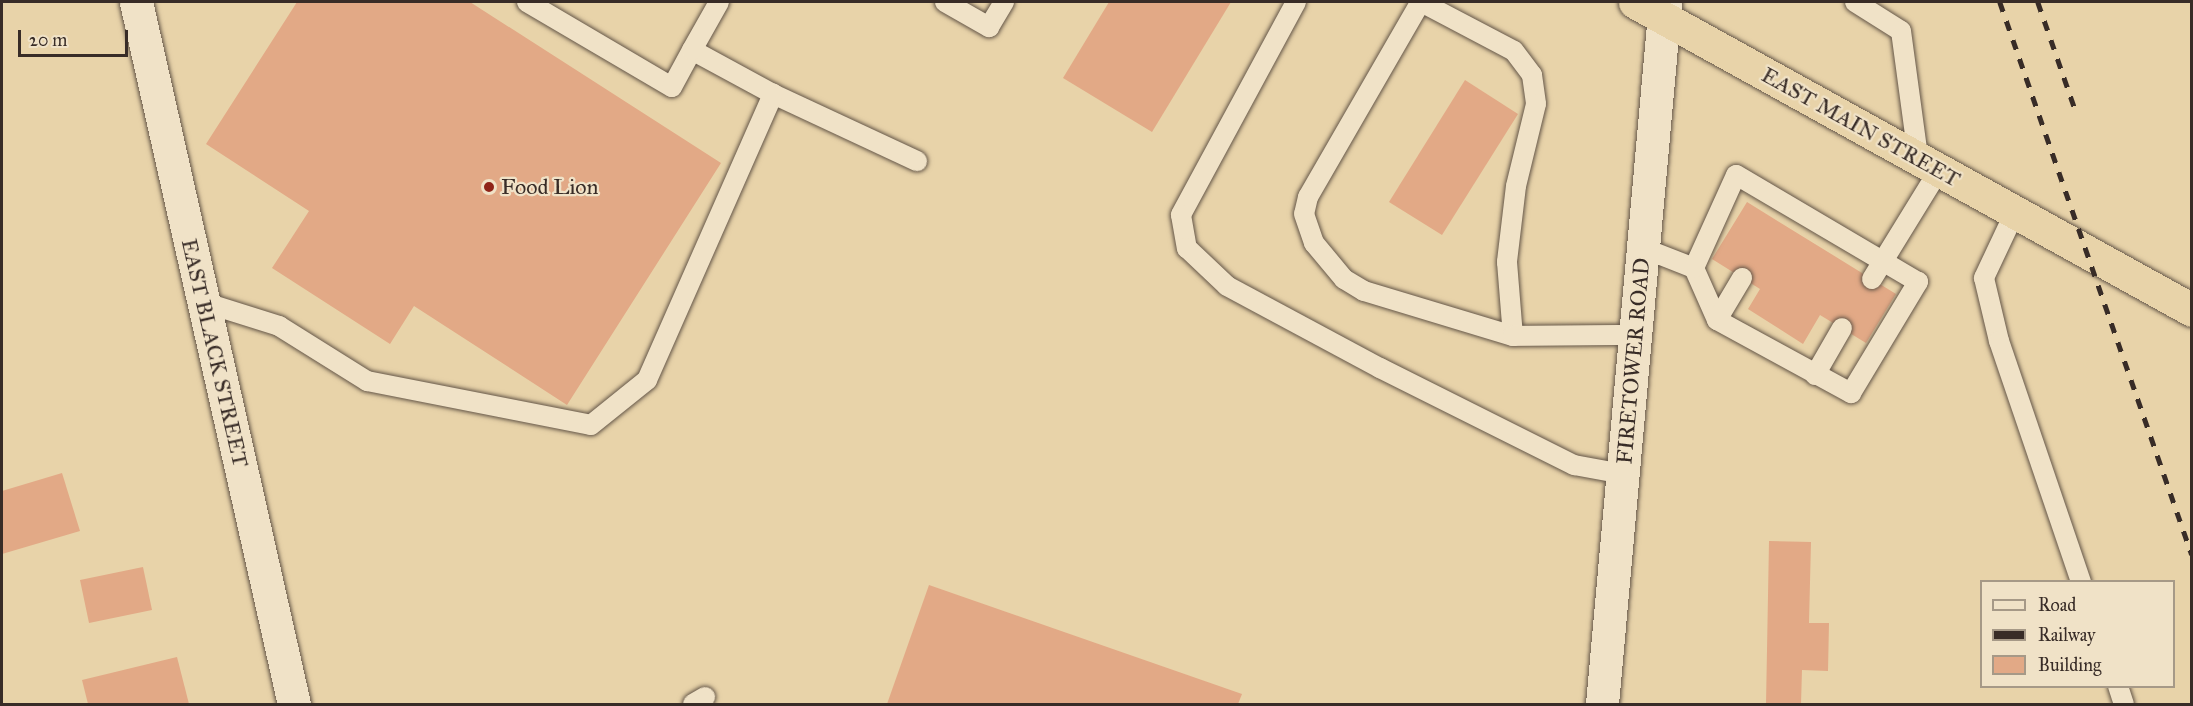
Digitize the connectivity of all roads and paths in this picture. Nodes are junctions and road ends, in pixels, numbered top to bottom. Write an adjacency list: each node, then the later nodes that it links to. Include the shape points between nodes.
1 (136, 2): 20 (street, EAST BLACK STREET)
2 (528, 2): 11 (lane, via 672,87)
3 (719, 2): 11 (lane)
4 (945, 2): 5 (lane, via 989,27)
5 (1004, 2)
6 (1296, 2): 27 (lane, via 1181,215 1187,248 1227,286 1380,368 1574,465)
7 (1420, 2): 25 (lane, via 1514,51 1532,75 1536,105 1516,186 1507,262); 25 (lane, via 1308,197 1304,214 1325,260 1364,291)
8 (1635, 2): 10 (highway, EAST MAIN STREET)
9 (1856, 2): 14 (lane, via 1901,31)
10 (1664, 10): 14 (highway, EAST MAIN STREET); 16 (street, FIRETOWER ROAD)
11 (692, 50): 12 (lane)
12 (773, 94): 13 (lane); 20 (lane, via 647,380 591,425 367,381 279,326)
13 (917, 161)
14 (1928, 163): 15 (highway, EAST MAIN STREET); 18 (lane)
15 (2015, 212): 21 (highway, EAST MAIN STREET); 28 (lane, via 1984,278 1999,341)
16 (1643, 248): 17 (lane); 24 (street, FIRETOWER ROAD)
17 (1694, 268): 18 (lane, via 1736,176 1783,213); 22 (lane)
18 (1877, 271): 26 (lane, via 1918,282 1851,393)
19 (1742, 278): 22 (lane)
20 (204, 302): 30 (street, EAST BLACK STREET)
21 (2192, 310)
22 (1717, 320): 26 (lane)
23 (1842, 328): 26 (lane)
24 (1635, 335): 25 (lane); 27 (street, FIRETOWER ROAD)
25 (1513, 336)
26 (1815, 375)
27 (1623, 474): 31 (street, FIRETOWER ROAD)
28 (2080, 580)
29 (2118, 688): 32 (lane)
30 (294, 705)
31 (1602, 705)
32 (2124, 705)

